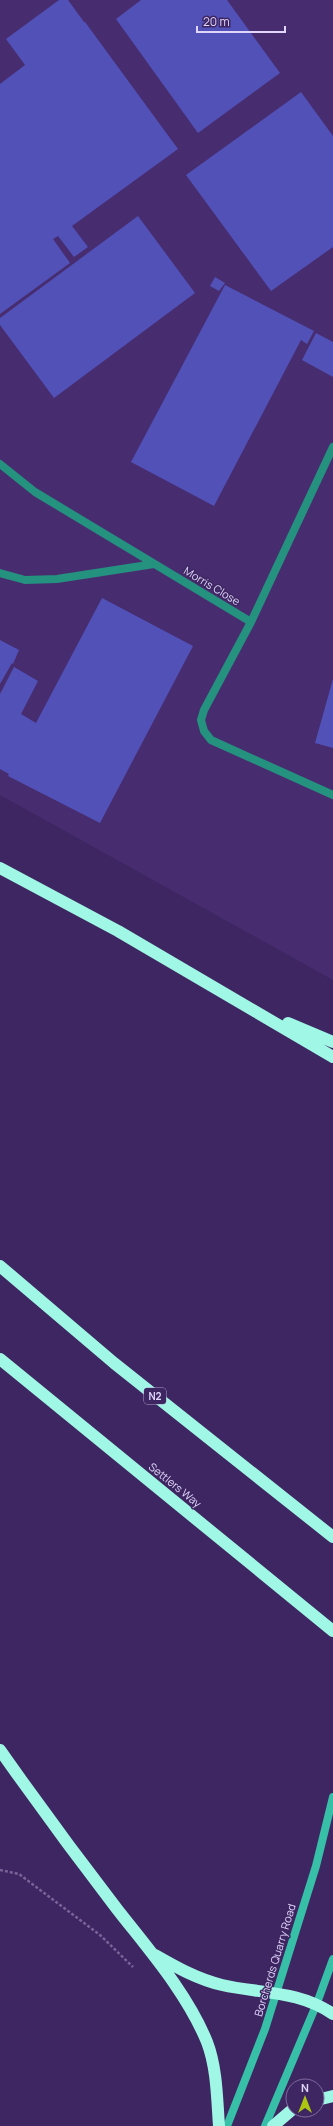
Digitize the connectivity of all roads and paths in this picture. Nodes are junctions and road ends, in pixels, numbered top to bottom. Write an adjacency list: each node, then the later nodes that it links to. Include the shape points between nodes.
1 (333, 447): 5 (lane)
2 (0, 464): 3 (lane, Morris Close, via 35,492)
3 (154, 564): 4 (lane, via 57,579 25,580); 5 (lane, Morris Close)
4 (0, 573)
5 (251, 622): 6 (lane, via 204,710 201,720 204,731 211,740 237,753)
6 (333, 794)
7 (0, 868): 8 (highway, via 118,931)
8 (250, 1007): 9 (highway); 10 (highway)
9 (333, 1042)
10 (333, 1057)
11 (0, 1266): 13 (highway, N2, via 114,1363)
12 (0, 1359): 14 (highway, Settlers Way)
13 (333, 1537)
14 (333, 1631)
15 (0, 1750): 18 (highway, via 63,1839)
16 (333, 1797): 21 (main road, Borcherds Quarry Road, via 316,1866)
17 (0, 1870): 20 (path, via 19,1874 100,1935)
18 (150, 1952): 21 (highway, via 188,1974 222,1985); 25 (highway, via 193,2013 207,2044 215,2082)
19 (333, 1959): 22 (main road)
20 (137, 1971)
21 (277, 1992): 22 (highway); 26 (main road, Borcherds Quarry Road)
22 (317, 2003): 23 (highway); 27 (main road)
23 (333, 2014)
24 (285, 2116): 28 (highway)
25 (219, 2126)
26 (228, 2126)
27 (265, 2126)
28 (273, 2126)

